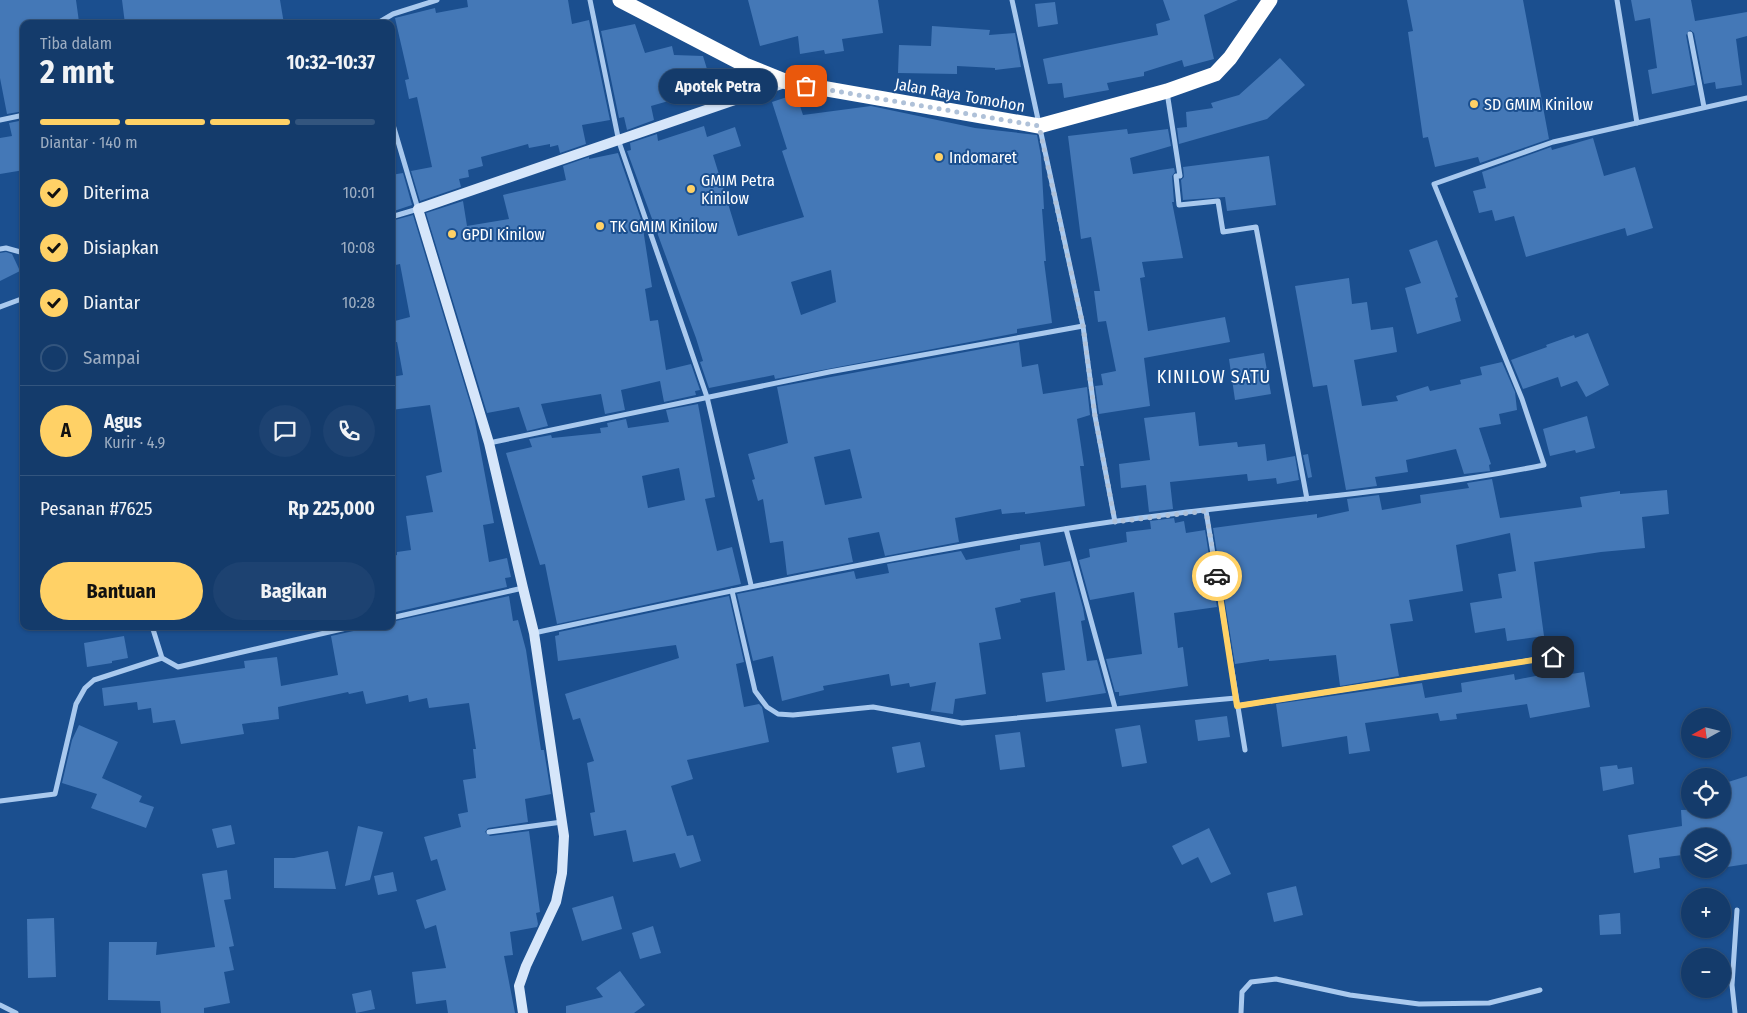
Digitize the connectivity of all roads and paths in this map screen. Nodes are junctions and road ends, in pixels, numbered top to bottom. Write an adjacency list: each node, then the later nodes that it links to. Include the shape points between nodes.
1 (437, 0): 7 (street)
2 (590, 0): 18 (street)
3 (620, 0): 9 (highway, Jalan Raya Tomohon, via 745,65)
4 (1012, 0): 16 (street)
5 (1270, 0): 10 (highway, Jalan Raya Tomohon, via 1216,74)
6 (1617, 0): 15 (street)
7 (383, 20)
8 (1690, 34): 12 (street)
9 (787, 82): 16 (highway, Jalan Raya Tomohon); 18 (street)
10 (1167, 92): 16 (highway, Jalan Raya Tomohon); 28 (street, via 1180,176 1176,176 1179,205 1218,201 1223,232 1256,227)
11 (1747, 98): 12 (street)
12 (1704, 107): 15 (street)
13 (20, 117): 14 (street)
14 (0, 120)
15 (1637, 123): 28 (street, via 1553,142 1434,184 1522,399 1544,465 1458,480)
16 (1039, 126): 25 (street)
17 (395, 131): 19 (street)
18 (619, 142): 19 (street); 26 (street)
19 (418, 209): 20 (street); 27 (street)
20 (395, 216)
21 (0, 249): 22 (street)
22 (20, 252)
23 (20, 300): 24 (street)
24 (0, 307)
25 (1083, 326): 26 (street); 30 (street, via 1095,416)
26 (708, 397): 27 (street); 32 (street)
27 (489, 443): 33 (street)
28 (1307, 499): 29 (street)
29 (1206, 511): 30 (street); 41 (street)
30 (1115, 522): 31 (street)
31 (1066, 529): 32 (street); 43 (street)
32 (750, 585): 34 (street)
33 (523, 588): 35 (street); 38 (street)
34 (732, 591): 38 (street); 43 (street, via 755,691 767,707 778,714 873,707 962,723)
35 (395, 617)
36 (153, 630): 40 (street)
37 (338, 630): 40 (street, via 185,666 173,666)
38 (534, 633): 46 (street)
39 (1571, 654): 42 (street)
40 (162, 658): 45 (street, via 94,680 85,688 76,704 54,794)
41 (1236, 698): 42 (street); 43 (street)
42 (1237, 706): 44 (street)
43 (1115, 708)
44 (1245, 750)
45 (0, 801)
46 (562, 822): 47 (street); 53 (street, via 563,858 556,902 522,975 519,997)
47 (489, 832)
48 (1737, 910): 55 (street, via 1732,985)
49 (1540, 990): 54 (street, via 1489,1003 1419,1004 1350,995 1276,979 1251,982 1242,992)
50 (0, 1005): 51 (street)
51 (8, 1011): 52 (street)
52 (16, 1013)
53 (523, 1013)
54 (1241, 1013)
55 (1734, 1013)

